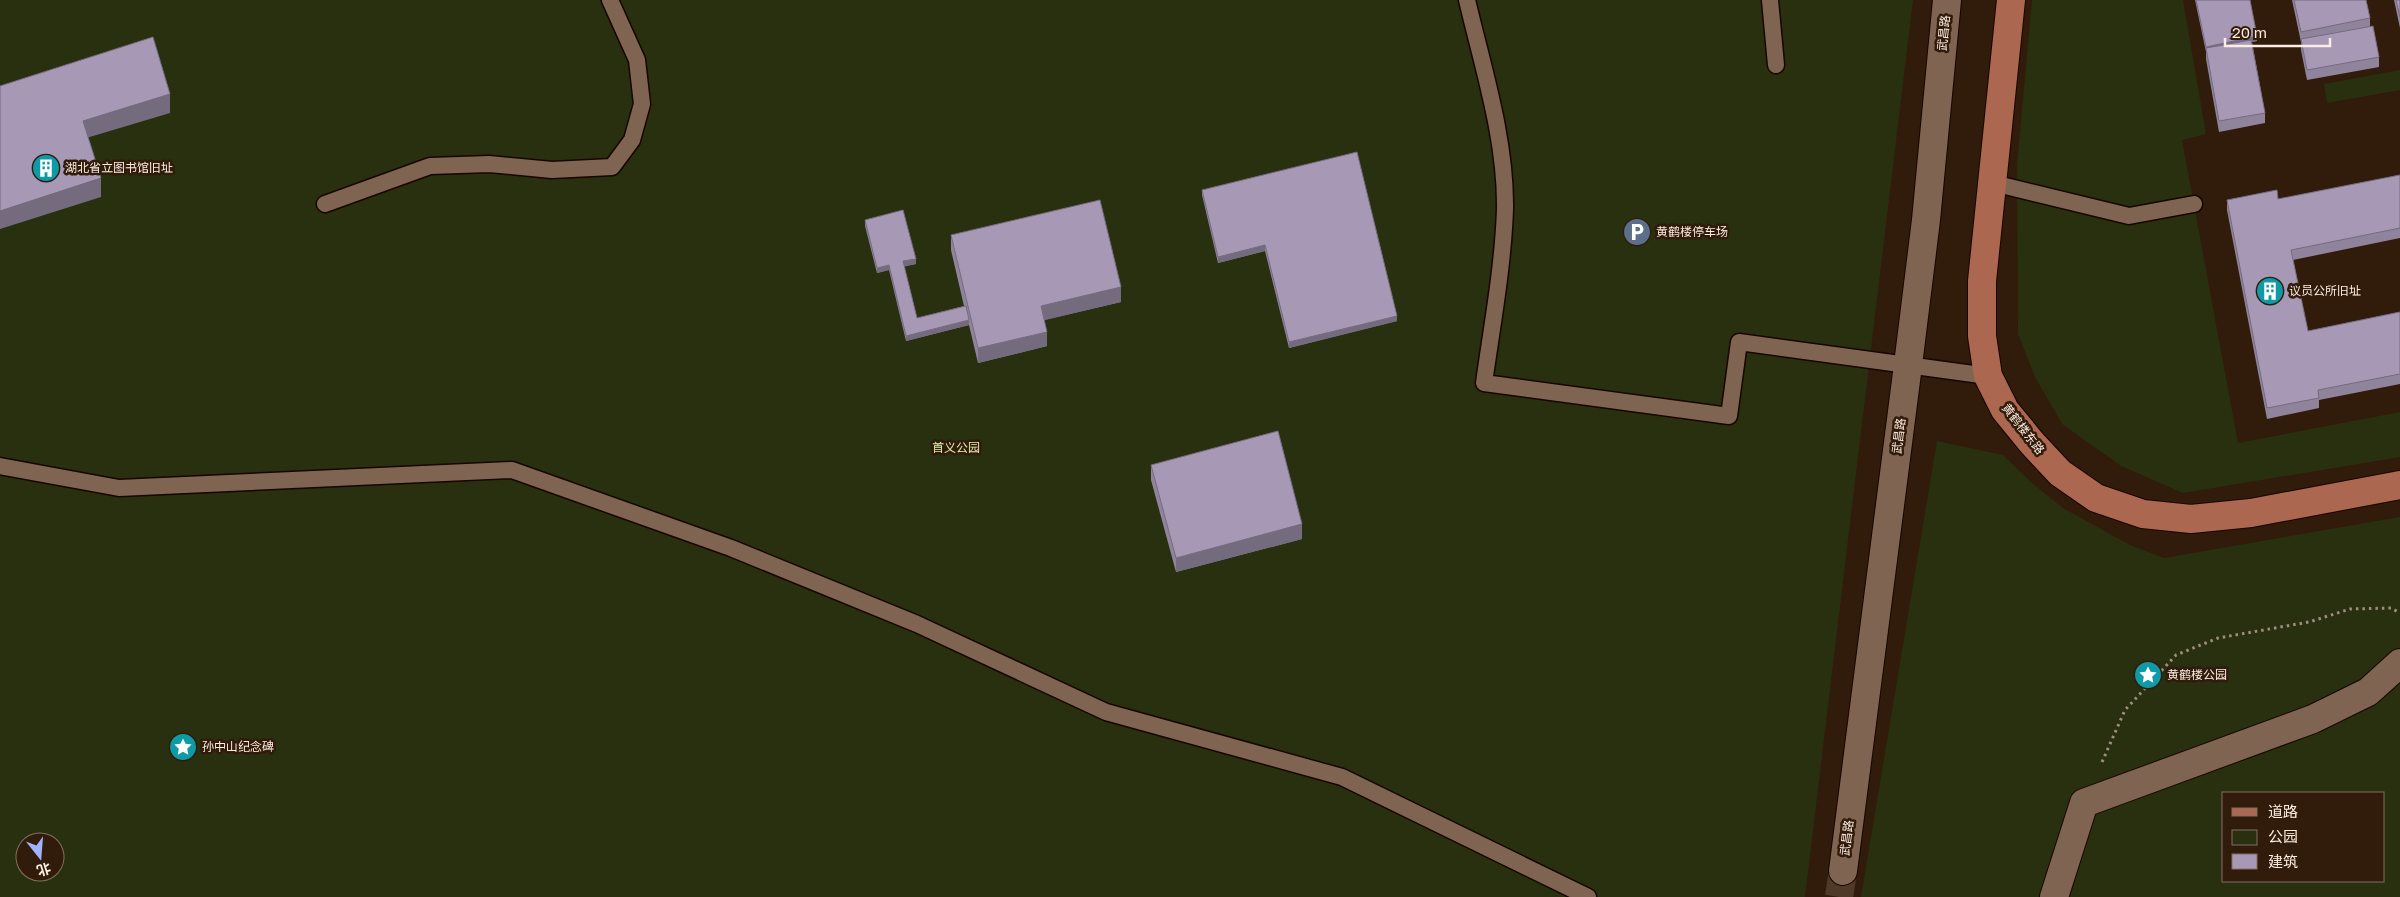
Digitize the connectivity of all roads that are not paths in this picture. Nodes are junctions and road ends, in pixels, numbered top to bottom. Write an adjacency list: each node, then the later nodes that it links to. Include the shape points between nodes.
1 (610, 0): 8 (lane, via 637,60 642,104 632,140 612,167 552,170 488,164 430,166)
2 (1467, 0): 10 (lane, via 1500,146 1505,209 1484,383 1729,416 1739,342)
3 (1770, 0): 6 (lane)
4 (1947, 0): 10 (street, 武昌路)
5 (2011, 0): 7 (main road, 黄鹤楼东路)
6 (1776, 65)
7 (1993, 183): 9 (lane, via 2129,216); 11 (main road, 黄鹤楼东路, via 1982,281 1982,336)
8 (325, 204)
9 (2194, 204)
10 (1908, 366): 11 (lane); 15 (street, 武昌路)
11 (1988, 376): 13 (main road, 黄鹤楼东路, via 2005,410 2060,473 2096,498 2143,514 2191,519 2251,513)
12 (0, 466): 16 (lane, via 119,488 512,470 731,548 899,617 1106,712 1342,777)
13 (2400, 485)
14 (2400, 663): 17 (street, via 2368,692 2313,719 2084,803)
15 (1843, 871)
16 (1588, 897)
17 (2054, 897)

